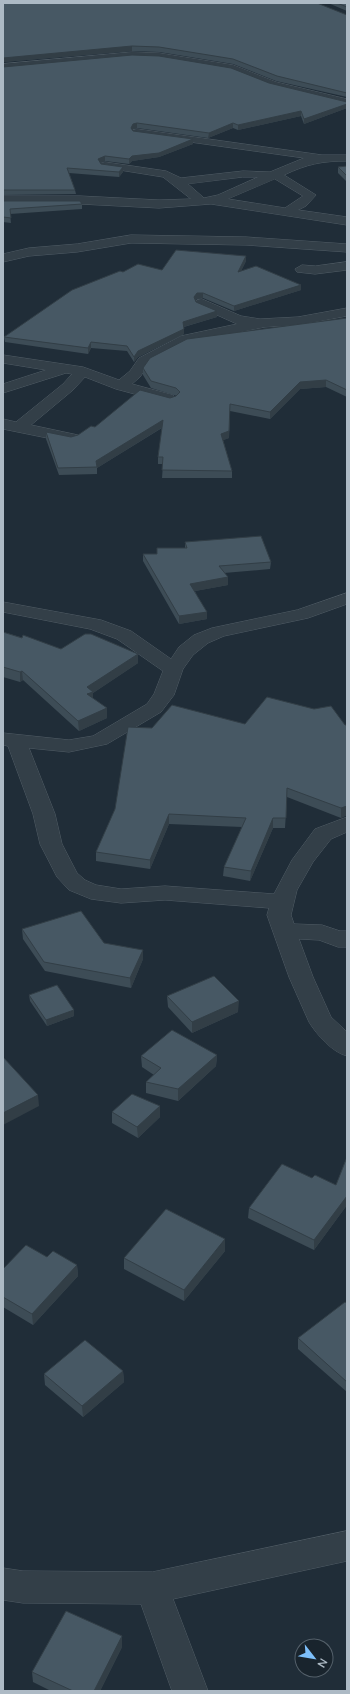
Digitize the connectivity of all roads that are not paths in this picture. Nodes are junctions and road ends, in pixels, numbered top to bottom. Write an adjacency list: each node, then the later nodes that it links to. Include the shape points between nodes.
1 (3, 67): 2 (street, via 132,55 160,56 233,68 273,84)
2 (347, 102)
3 (137, 132): 4 (street)
4 (323, 158): 5 (street); 7 (street, via 303,162)
5 (347, 158)
6 (105, 164): 8 (street, via 166,174)
7 (275, 174): 8 (street, via 250,173); 10 (street, via 221,198); 11 (street, via 310,195)
8 (178, 182): 10 (street)
9 (3, 200): 10 (street, via 159,204)
10 (206, 201): 11 (street)
11 (288, 211): 12 (street)
12 (347, 221)
13 (347, 248): 14 (street, via 246,241 131,239)
14 (3, 258)
15 (347, 266): 16 (street)
16 (302, 269)
17 (202, 303): 19 (street, via 228,316 247,322)
18 (347, 312): 19 (street)
19 (265, 323): 23 (street, via 186,339 144,361 135,374)
20 (3, 359): 21 (street)
21 (66, 368): 22 (street); 24 (street)
22 (83, 371): 23 (street); 27 (street, via 68,387)
23 (121, 386): 25 (street)
24 (3, 389)
25 (170, 399)
26 (3, 424): 27 (street)
27 (19, 427): 28 (street)
28 (72, 438)
29 (347, 598): 31 (street, via 302,614 219,632 201,639 186,651)
30 (3, 607): 31 (street, via 94,624 124,635)
31 (173, 669): 32 (street, via 164,695 154,708 100,740 69,746)
32 (10, 740): 34 (street, via 44,814 51,844 68,876 77,885 91,892 121,896 165,893)
33 (347, 824): 34 (street, via 323,834 303,860 286,890)
34 (283, 902): 35 (street, via 279,915)
35 (285, 931): 36 (street, via 322,933 338,939); 37 (street, via 300,977 321,1022)
36 (347, 939)
37 (347, 1048)
38 (347, 1546): 40 (street)
39 (3, 1584): 40 (street, via 23,1587)
40 (152, 1588): 41 (street)
41 (190, 1691)

